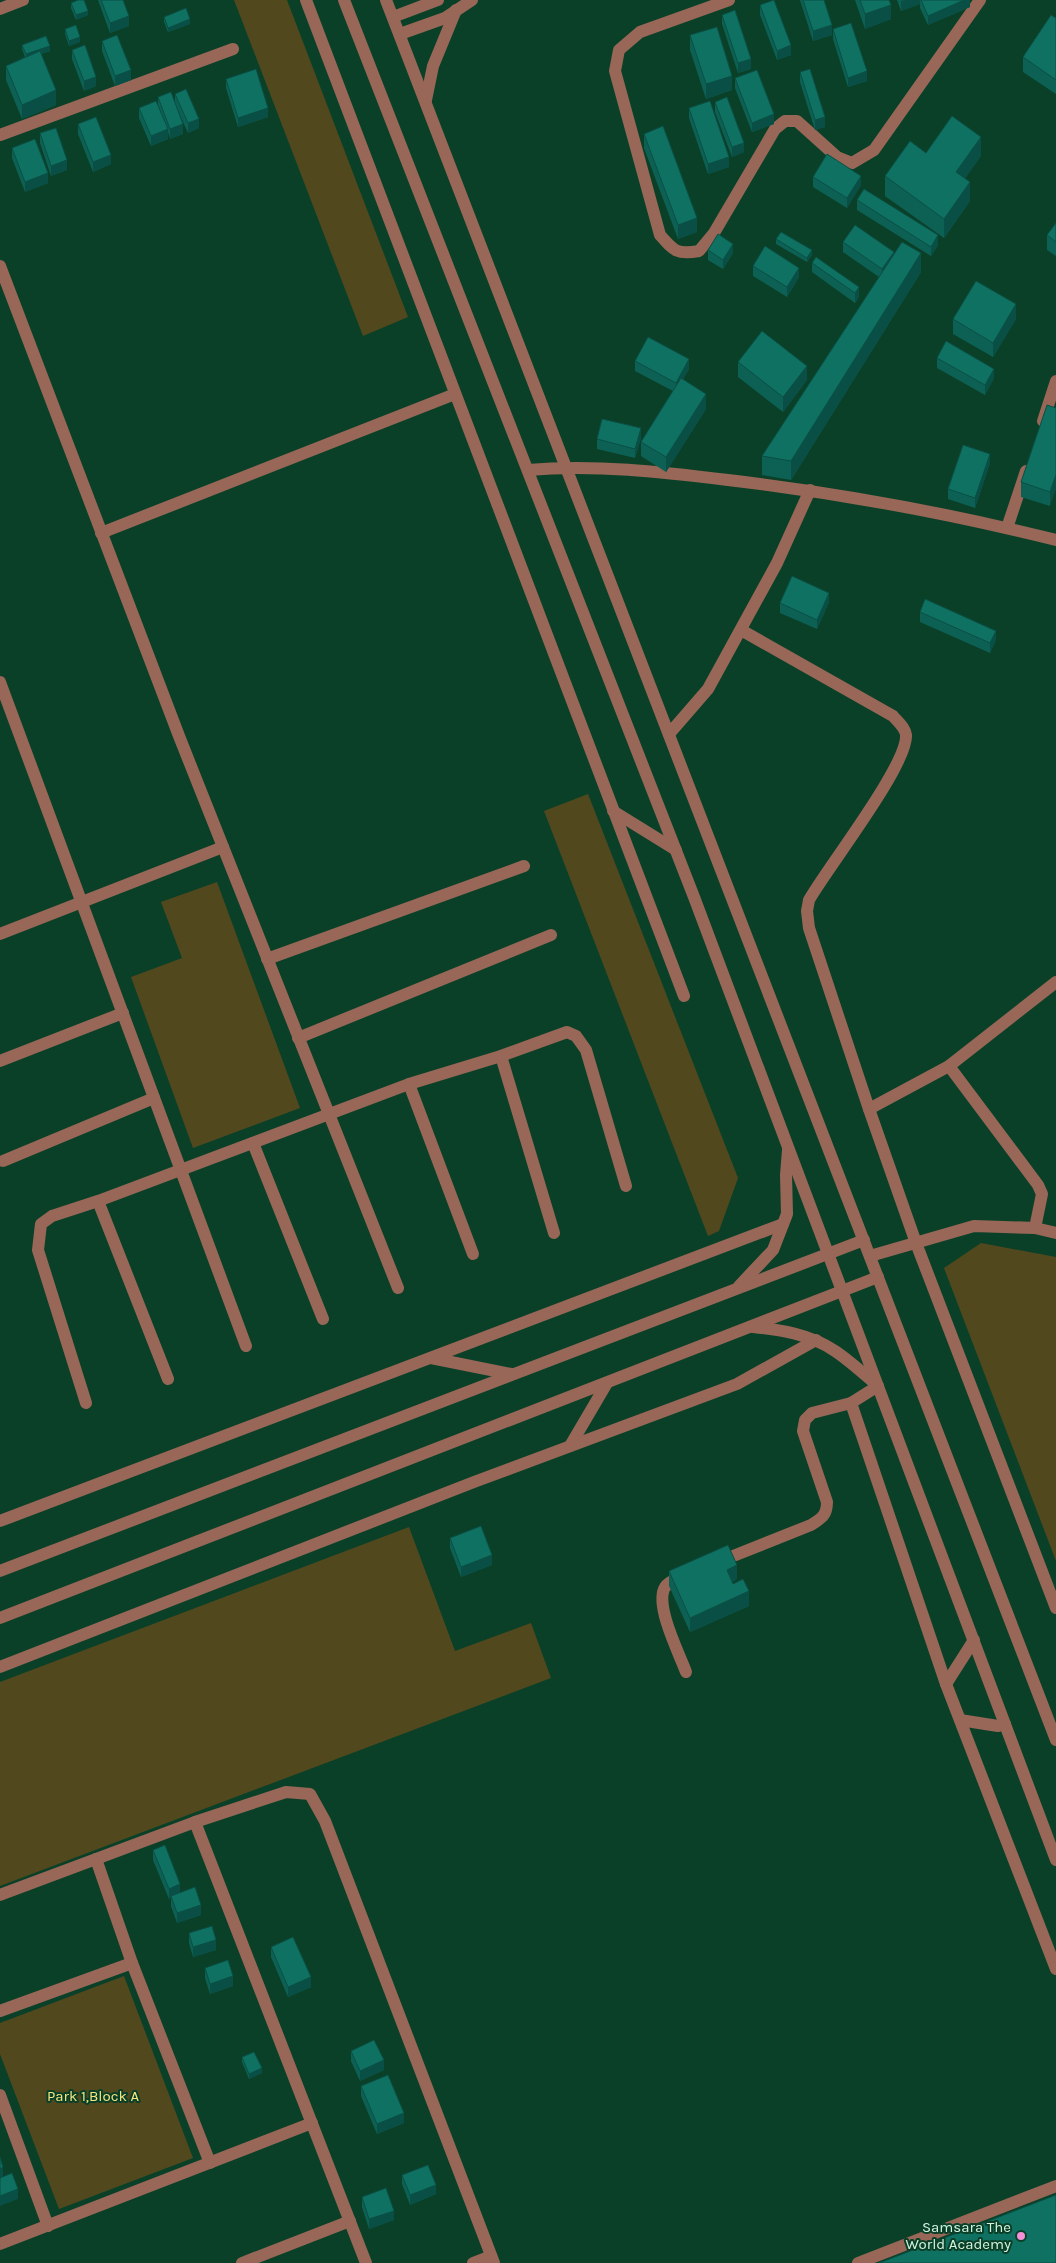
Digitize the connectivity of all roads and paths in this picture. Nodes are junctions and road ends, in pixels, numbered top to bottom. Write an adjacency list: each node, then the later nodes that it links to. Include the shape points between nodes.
1 (23, 0): 9 (street)
2 (306, 0): 18 (street)
3 (344, 0): 22 (street)
4 (386, 0): 11 (street)
5 (438, 0): 11 (street)
6 (472, 0): 10 (street)
7 (729, 0): 8 (street, via 640,32 619,50 615,71 660,235 674,250 686,254 699,251 714,233 775,129 785,121 797,121 837,157 852,163 874,150)
8 (980, 0)
9 (0, 9)
10 (456, 10): 12 (street, via 444,18); 14 (street, via 433,66)
11 (393, 17): 12 (street)
12 (400, 34): 14 (street)
13 (234, 49): 15 (street)
14 (426, 101): 21 (street)
15 (0, 135)
16 (0, 266): 25 (street)
17 (1056, 381): 19 (street)
18 (455, 394): 25 (street); 30 (street)
19 (1038, 436)
20 (1032, 454): 24 (street)
21 (566, 466): 22 (street); 23 (street, via 673,473); 29 (street)
22 (528, 470): 32 (street)
23 (810, 490): 24 (street); 27 (street, via 777,563)
24 (1007, 528): 26 (street)
25 (101, 533): 31 (street)
26 (1056, 540)
27 (741, 630): 29 (street, via 708,689); 47 (street, via 893,716 906,735 902,753 869,810 814,890 807,911 809,928)
28 (0, 682): 34 (street)
29 (669, 734): 59 (street)
30 (613, 811): 32 (street); 39 (street)
31 (222, 847): 34 (street); 37 (street)
32 (676, 850): 50 (street)
33 (524, 866): 37 (street)
34 (82, 902): 35 (street); 40 (street)
35 (0, 934)
36 (550, 935): 41 (street)
37 (267, 959): 41 (street)
38 (1056, 982): 44 (street)
39 (684, 996)
40 (123, 1013): 43 (street); 46 (street)
41 (298, 1038): 48 (street)
42 (501, 1056): 45 (street); 53 (street, via 567,1032 582,1042); 57 (street)
43 (0, 1061)
44 (949, 1066): 47 (street); 56 (street, via 1038,1185 1042,1194)
45 (409, 1084): 48 (street); 62 (street)
46 (154, 1098): 51 (street); 52 (street)
47 (869, 1109): 60 (street)
48 (329, 1115): 49 (street); 65 (street)
49 (254, 1143): 52 (street); 68 (street)
50 (788, 1147): 55 (street, via 787,1214); 61 (street)
51 (2, 1161)
52 (181, 1170): 54 (street); 71 (street)
53 (626, 1186)
54 (98, 1201): 74 (street); 77 (street, via 52,1216 41,1224 38,1236 38,1250)
55 (783, 1224): 66 (street, via 773,1250); 72 (street)
56 (1035, 1228): 58 (street); 60 (street, via 974,1226)
57 (554, 1233)
58 (1056, 1233)
59 (864, 1240): 61 (street); 63 (street)
60 (916, 1242): 63 (street); 82 (street)
61 (828, 1253): 66 (street); 67 (street)
62 (473, 1254)
63 (870, 1256): 64 (street)
64 (878, 1277): 67 (street); 90 (street)
65 (398, 1288)
66 (737, 1288): 73 (street)
67 (842, 1291): 69 (street); 76 (street)
68 (323, 1319)
69 (750, 1327): 70 (street, via 785,1331); 75 (street)
70 (816, 1340): 76 (street); 79 (street, via 737,1384)
71 (246, 1346)
72 (431, 1358): 73 (street); 80 (street)
73 (511, 1374): 81 (street)
74 (168, 1379)
75 (607, 1382): 79 (street); 83 (street)
76 (878, 1386): 78 (street); 84 (street)
77 (86, 1403)
78 (851, 1403): 86 (street, via 812,1413 803,1431 827,1502 823,1518 671,1582 664,1588 662,1597 666,1620); 87 (street)
79 (570, 1446): 85 (street)
80 (0, 1521)
81 (0, 1571)
82 (1056, 1608)
83 (0, 1618)
84 (974, 1640): 87 (street); 89 (street)
85 (0, 1667)
86 (686, 1672)
87 (946, 1684): 88 (street)
88 (960, 1720): 89 (street, via 998,1726); 96 (street)
89 (1004, 1724): 93 (street)
90 (1056, 1740)
91 (195, 1822): 92 (street); 99 (street); 105 (street, via 286,1792 310,1794 325,1821)
92 (96, 1859): 94 (street); 95 (street)
93 (1056, 1860)
94 (0, 1895)
95 (132, 1963): 97 (street); 100 (street)
96 (1056, 1969)
97 (0, 2011)
98 (0, 2095): 103 (street)
99 (312, 2123): 100 (street); 102 (street)
100 (210, 2163): 103 (street)
101 (1056, 2186): 109 (street)
102 (350, 2221): 106 (street); 107 (street)
103 (48, 2226): 104 (street)
104 (0, 2244)
105 (492, 2260): 108 (street)
106 (242, 2263)
107 (366, 2263)
108 (473, 2263)
109 (858, 2263)

